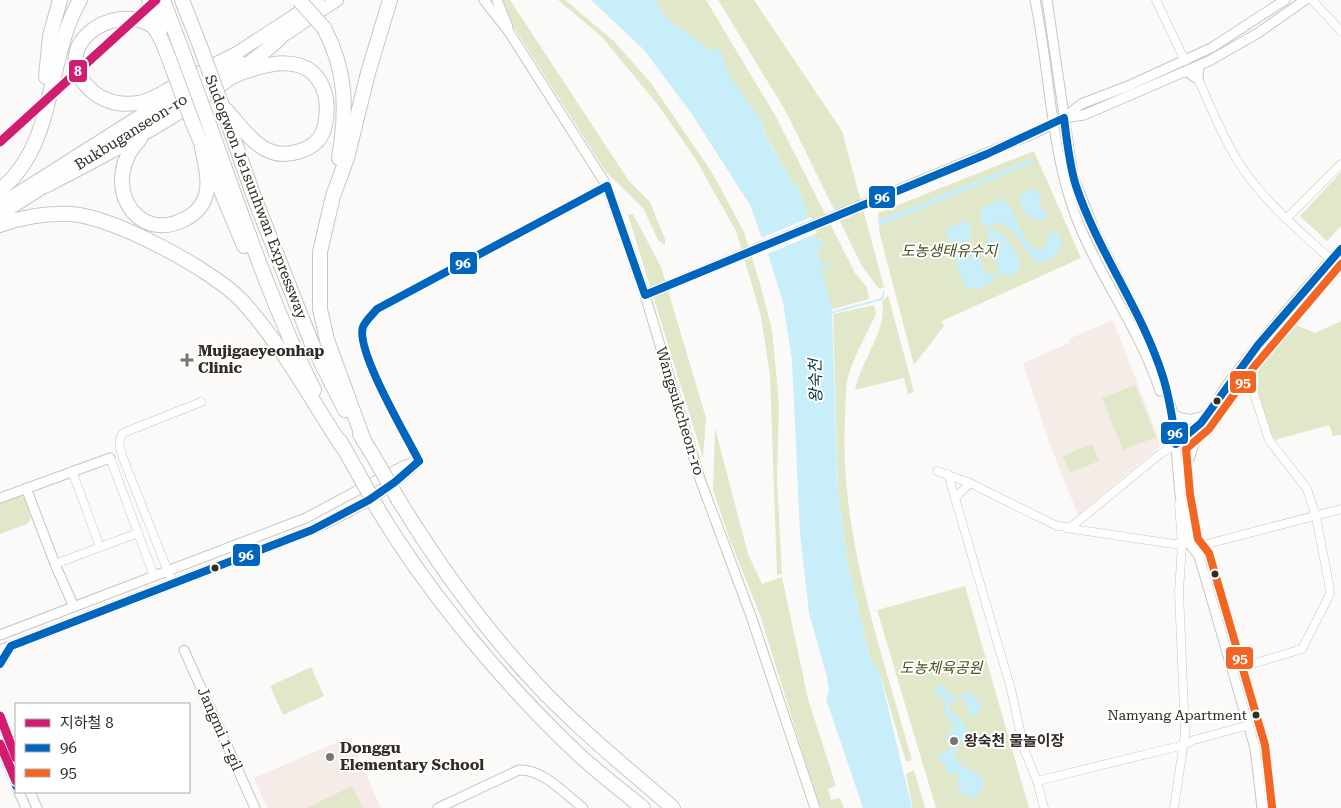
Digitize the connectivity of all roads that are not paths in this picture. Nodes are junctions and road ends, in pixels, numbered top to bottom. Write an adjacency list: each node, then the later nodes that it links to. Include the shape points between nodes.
1 (60, 0): 29 (highway, via 50,36)
2 (80, 0): 29 (highway, via 63,35)
3 (149, 0): 23 (highway)
4 (163, 0): 47 (highway, Sudogwon Je1sunhwan Expressway, bridge)
5 (182, 0): 28 (highway, Sudogwon Je1sunhwan Expressway, bridge)
6 (299, 0): 37 (highway, bridge, via 324,28 338,57 345,91 345,114)
7 (318, 0): 21 (highway, Bukbuganseon-ro)
8 (337, 0): 20 (highway, Bukbuganseon-ro)
9 (390, 0): 37 (highway, via 347,158)
10 (484, 0): 19 (street, Wangsukcheon-ro)
11 (497, 0): 19 (street, Wangsukcheon-ro)
12 (1035, 0): 31 (street)
13 (1047, 0): 30 (street)
14 (1156, 0): 22 (street)
15 (1286, 0): 22 (street, via 1233,35)
16 (1305, 0): 24 (street, via 1243,42)
17 (1312, 0): 18 (street)
18 (1340, 28)
19 (509, 32): 46 (street, Wangsukcheon-ro, via 607,186)
20 (279, 39): 26 (highway); 35 (highway, Bukbuganseon-ro)
21 (234, 55): 23 (highway, via 151,99 117,104 105,100 88,87 77,69 76,50 82,33 94,19 112,12 126,12 142,17 153,26); 38 (highway, Bukbuganseon-ro)
22 (1185, 61): 30 (street, via 1087,101)
23 (171, 64): 33 (highway, bridge)
24 (1199, 66): 25 (street); 27 (street)
25 (1187, 72): 27 (street); 30 (street, via 1084,115)
26 (231, 77): 28 (highway, via 276,62 306,68 316,76 326,96 323,133 298,152 283,154 267,150); 32 (highway)
27 (1198, 79): 41 (street, via 1243,168)
28 (222, 105): 53 (highway, Sudogwon Je1sunhwan Expressway, via 312,344)
29 (45, 109): 36 (highway, via 33,148 23,165)
30 (1064, 118): 31 (street); 51 (street, via 1076,187 1139,318)
31 (1055, 123): 46 (street); 54 (street, via 1075,215 1093,257 1150,363)
32 (156, 126): 33 (highway, via 133,148 122,169 121,183 125,196 131,208 145,221 169,226 196,213 207,188); 35 (highway)
33 (202, 148): 47 (highway, via 247,252)
34 (1341, 164): 41 (street)
35 (45, 186): 39 (highway, Bukbuganseon-ro)
36 (0, 190)
37 (333, 196): 53 (highway, via 320,252 320,309 334,362)
38 (0, 204)
39 (0, 215)
40 (44, 215): 42 (highway); 43 (highway); 55 (highway, via 72,214 114,225 222,283 269,334)
41 (1286, 219): 45 (street)
42 (0, 225)
43 (0, 231)
44 (1341, 249): 45 (street)
45 (1331, 260): 48 (street)
46 (649, 294): 100 (street, Wangsukcheon-ro, via 700,478 751,616)
47 (291, 338): 55 (highway, Sudogwon Je1sunhwan Expressway)
48 (1244, 363): 50 (street); 66 (street, via 1268,440 1307,490)
49 (201, 402): 72 (street, via 123,433 120,438 121,452)
50 (1210, 413): 51 (street, via 1195,420); 52 (street)
51 (1173, 414): 54 (street)
52 (1201, 425): 54 (street); 62 (street)
53 (364, 441): 99 (highway, Sudogwon Je1sunhwan Expressway, bridge, via 453,583 540,688 594,741)
54 (1176, 444): 62 (street); 67 (street, via 1071,528)
55 (343, 448): 98 (highway, Sudogwon Je1sunhwan Expressway, bridge, via 379,511 441,601 526,703 577,753)
56 (110, 458): 57 (street); 68 (street)
57 (72, 471): 61 (street); 70 (street)
58 (937, 471): 59 (street)
59 (948, 474): 60 (street); 64 (street)
60 (970, 483): 64 (street); 67 (street)
61 (26, 488): 63 (street); 71 (street)
62 (1179, 491): 69 (street)
63 (0, 498)
64 (955, 498): 89 (street, via 1011,689 1024,749)
65 (1341, 509): 66 (street)
66 (1316, 517): 69 (street, via 1203,545); 83 (street, via 1330,594 1302,649)
67 (1066, 528): 69 (street)
68 (138, 533): 70 (street); 73 (street)
69 (1186, 544): 83 (street, via 1199,556); 86 (street, via 1180,554 1179,592 1186,703)
70 (100, 547): 71 (street)
71 (55, 564): 75 (street)
72 (168, 570): 73 (street); 74 (street); 74 (street, via 306,518 401,467 419,461 401,480 348,513)
73 (154, 576): 75 (street)
74 (173, 584): 79 (street)
75 (74, 607): 76 (street)
76 (27, 625): 77 (street); 78 (street)
77 (0, 630)
78 (0, 635)
79 (11, 646): 80 (street); 82 (street)
80 (0, 650)
81 (184, 650): 95 (street, Jangmi 1-gil)
82 (0, 664)
83 (1232, 670): 85 (street)
84 (0, 723): 88 (street)
85 (1249, 725): 86 (street); 103 (street)
86 (1184, 745): 89 (street); 102 (street)
87 (0, 749): 90 (street)
88 (15, 758)
89 (1037, 781): 101 (street)
90 (15, 784)
91 (18, 793): 93 (street)
92 (30, 793): 94 (street)
93 (26, 808)
94 (37, 808)
95 (254, 808)
96 (438, 808): 97 (street, via 519,770 529,770 547,780)
97 (583, 808)
98 (643, 808)
99 (673, 808)
100 (815, 808)
101 (1044, 808)
102 (1174, 808)
103 (1262, 808)

